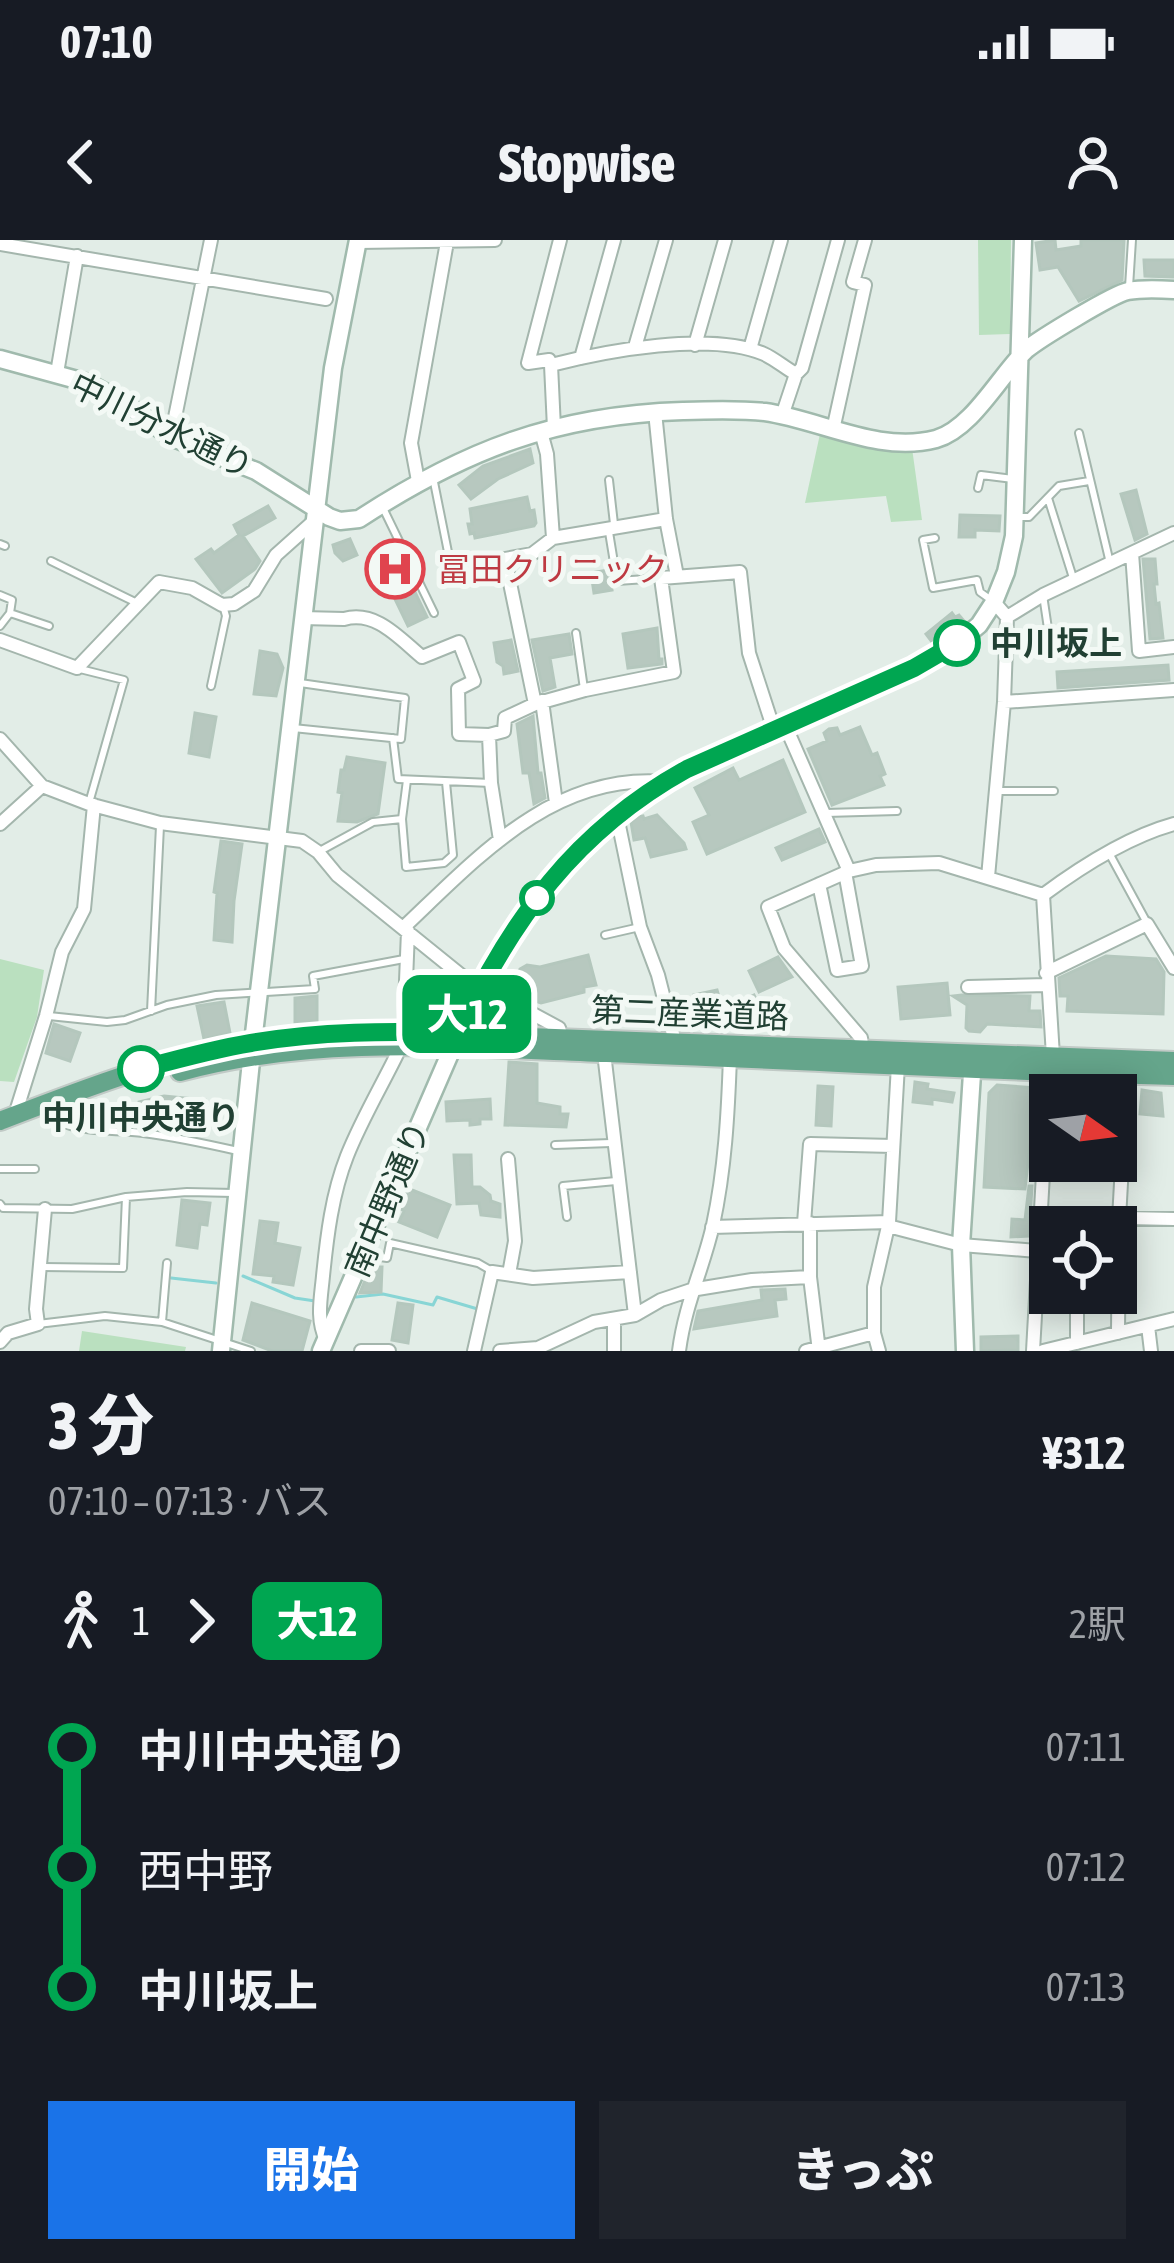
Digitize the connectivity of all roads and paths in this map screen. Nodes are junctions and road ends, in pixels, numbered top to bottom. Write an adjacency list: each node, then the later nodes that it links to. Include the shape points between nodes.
1 (211, 240): 16 (street)
2 (495, 240): 13 (street)
3 (560, 240): 26 (street, via 528,363)
4 (614, 240): 23 (street)
5 (666, 240): 21 (street)
6 (725, 240): 20 (street)
7 (781, 240): 22 (street)
8 (838, 240): 28 (street)
9 (865, 240): 32 (street, via 854,282 865,285)
10 (1023, 240): 25 (street)
11 (1132, 240): 17 (lane)
12 (358, 241): 13 (street); 42 (street)
13 (446, 242): 35 (street, via 411,443)
14 (0, 244): 15 (street)
15 (77, 256): 16 (street); 27 (street)
16 (203, 278): 19 (street); 34 (street)
17 (1129, 290): 18 (street); 25 (street)
18 (1174, 290)
19 (326, 299)
20 (695, 345): 21 (street); 22 (street)
21 (635, 347): 23 (street)
22 (750, 350): 28 (street)
23 (581, 358): 26 (street)
24 (0, 359): 27 (street, 中川分水通り)
25 (1018, 361): 32 (street, via 959,426 934,440); 37 (street)
26 (551, 365): 31 (street)
27 (57, 373): 34 (street, 中川分水通り, via 106,392)
28 (796, 374): 30 (street)
29 (656, 412): 30 (street); 31 (street); 44 (street)
30 (782, 416): 32 (street)
31 (548, 430): 35 (street); 47 (street)
32 (832, 430)
33 (1079, 434): 38 (lane)
34 (171, 437): 42 (street, 中川分水通り, via 256,471)
35 (425, 477): 41 (street); 49 (lane)
36 (609, 480): 45 (lane)
37 (1016, 480): 39 (lane, via 981,475); 43 (street)
38 (1089, 481): 40 (lane, via 1059,486); 52 (lane)
39 (978, 488)
40 (1048, 499): 43 (lane, via 1029,517); 55 (lane)
41 (382, 504): 42 (street, via 350,522); 61 (lane)
42 (315, 515): 60 (street, via 254,591); 63 (street)
43 (1016, 517): 58 (street)
44 (666, 519): 45 (street); 53 (street)
45 (611, 528): 47 (street); 54 (lane, via 617,580)
46 (1174, 533): 50 (street)
47 (553, 538): 76 (street, via 505,560)
48 (935, 538): 58 (lane, via 923,540 933,588 977,580)
49 (448, 552)
50 (1132, 553): 52 (street); 68 (street, via 1139,651)
51 (51, 561): 59 (lane)
52 (1110, 563): 55 (street)
53 (677, 576): 54 (street); 78 (street, via 740,572 749,653)
54 (661, 578): 73 (street, via 674,672)
55 (1074, 581): 57 (street)
56 (0, 595): 64 (lane, via 12,600)
57 (1043, 596): 62 (street); 69 (lane, via 1050,642)
58 (994, 602): 62 (street); 78 (street, 南中野通り, via 979,625 940,654)
59 (137, 603): 60 (street, via 159,582); 70 (street)
60 (223, 605): 72 (lane)
61 (434, 613)
62 (1007, 617): 69 (street)
63 (302, 619): 71 (street); 79 (street, via 375,619 422,657 460,642 474,681 458,688 459,734)
64 (3, 620): 65 (lane)
65 (49, 626)
66 (576, 633): 73 (lane)
67 (0, 640): 70 (street)
68 (1174, 647)
69 (1006, 648): 75 (street)
70 (77, 668): 90 (lane, via 124,680)
71 (295, 682): 77 (street); 80 (lane, via 405,698 401,739)
72 (211, 686)
73 (585, 690): 76 (street)
74 (1174, 690): 75 (street)
75 (1004, 702): 87 (street)
76 (538, 703): 79 (street, via 512,712 504,731); 89 (street)
77 (289, 727): 80 (lane); 98 (street)
78 (780, 727): 84 (street, 南中野通り); 92 (street)
79 (489, 735): 85 (street)
80 (393, 738): 82 (lane, via 398,779)
81 (0, 739): 86 (street)
82 (406, 780): 83 (lane); 94 (lane)
83 (446, 782): 85 (lane); 94 (lane, via 452,855 444,862 406,867)
84 (664, 782): 89 (street, via 600,787); 93 (street, 南中野通り)
85 (491, 783): 99 (street)
86 (42, 786): 90 (street); 96 (street)
87 (997, 791): 88 (lane); 103 (street)
88 (1054, 791)
89 (556, 803): 99 (street)
90 (92, 805): 95 (street); 119 (street, via 84,909 62,952)
91 (897, 811): 92 (lane)
92 (826, 813): 102 (street)
93 (617, 816): 107 (street); 115 (street, 南中野通り, via 548,884)
94 (401, 819): 100 (lane, via 374,822)
95 (160, 823): 98 (street); 118 (lane)
96 (0, 824)
97 (1174, 824): 101 (street)
98 (277, 838): 100 (street); 116 (street)
99 (500, 839): 108 (street)
100 (319, 852): 108 (street)
101 (1109, 853): 105 (street); 106 (lane)
102 (847, 872): 103 (street, via 939,863); 104 (street); 112 (street, via 862,966)
103 (988, 877): 105 (street)
104 (819, 884): 112 (street); 117 (street, via 768,907 784,948)
105 (1043, 895): 113 (street)
106 (1148, 924): 111 (street); 113 (street)
107 (640, 927): 109 (lane); 123 (street)
108 (406, 929): 110 (street); 115 (street)
109 (605, 935)
110 (408, 958): 116 (lane, via 313,976 315,989); 121 (street)
111 (1174, 968)
112 (837, 970): 117 (street)
113 (1047, 979): 114 (street); 127 (street)
114 (968, 987)
115 (478, 989): 120 (street, via 559,1028); 122 (street, 南中野通り)
116 (258, 992): 118 (lane); 124 (street)
117 (825, 995): 125 (street)
118 (152, 1010): 119 (lane, via 106,1022)
119 (46, 1016): 136 (street)
120 (562, 1038): 122 (main road, 第二産業道路); 123 (main road, 第二産業道路)
121 (403, 1039): 122 (main road, 第二産業道路); 124 (main road, 第二産業道路); 179 (street, via 336,1191 319,1315)
122 (455, 1040): 126 (main road, 第二産業道路); 158 (street, 南中野通り)
123 (675, 1042): 125 (main road, 第二産業道路)
124 (252, 1050): 135 (main road, 第二産業道路); 136 (main road, 第二産業道路, via 141,1069); 141 (street)
125 (863, 1050): 129 (main road, 第二産業道路)
126 (604, 1053): 128 (main road, 第二産業道路); 138 (street)
127 (1053, 1056): 129 (main road, 第二産業道路); 130 (main road, 第二産業道路)
128 (730, 1058): 131 (main road, 第二産業道路); 155 (street, via 728,1135)
129 (973, 1061): 131 (main road, 第二産業道路); 132 (main road, 第二産業道路); 156 (street)
130 (1174, 1061)
131 (898, 1065): 140 (street)
132 (1116, 1074)
133 (1137, 1075): 134 (main road, 第二産業道路)
134 (1174, 1076)
135 (49, 1115): 137 (main road, 第二産業道路); 141 (lane, via 79,1127)
136 (8, 1118)
137 (0, 1134)
138 (615, 1143): 139 (lane); 145 (street)
139 (555, 1145)
140 (893, 1146): 153 (street, via 810,1144); 154 (street)
141 (242, 1152): 146 (street)
142 (508, 1160): 163 (street, via 515,1241)
143 (0, 1168): 144 (lane)
144 (35, 1169)
145 (619, 1181): 150 (lane, via 563,1186); 162 (street)
146 (237, 1193): 147 (lane); 180 (street)
147 (127, 1197): 149 (lane); 160 (lane, via 124,1268)
148 (0, 1204): 149 (lane)
149 (46, 1209): 160 (street)
150 (566, 1217)
151 (1137, 1219): 152 (street)
152 (1174, 1219)
153 (807, 1223): 154 (street); 155 (street); 164 (street)
154 (888, 1224): 156 (street); 175 (street)
155 (712, 1227): 165 (street)
156 (961, 1245): 157 (street); 191 (street)
157 (1029, 1250)
158 (363, 1254): 161 (lane, via 387,1258 390,1243); 179 (street, 南中野通り)
159 (167, 1263): 172 (lane)
160 (40, 1267): 173 (street)
161 (492, 1272): 163 (street); 186 (street)
162 (630, 1272): 163 (street); 169 (street)
163 (509, 1274)
164 (810, 1277): 165 (street); 182 (street)
165 (691, 1290): 169 (street); 189 (street)
166 (1034, 1314): 192 (street)
167 (1077, 1314): 178 (street)
168 (1118, 1314): 176 (street)
169 (634, 1315): 171 (street)
170 (1174, 1318): 174 (street)
171 (614, 1319): 187 (street, via 538,1348); 188 (street)
172 (162, 1322): 173 (lane, via 105,1316); 180 (lane)
173 (38, 1324): 177 (street)
174 (1148, 1326): 176 (street); 194 (street)
175 (874, 1333): 182 (street); 190 (street)
176 (1118, 1333): 178 (street)
177 (3, 1335)
178 (1077, 1343): 181 (street)
179 (323, 1346)
180 (222, 1347): 183 (lane)
181 (1061, 1349): 193 (street)
182 (814, 1350)
183 (251, 1351)
184 (361, 1351): 185 (street)
185 (389, 1351)
186 (474, 1351)
187 (500, 1351)
188 (614, 1351)
189 (679, 1351)
190 (879, 1351)
191 (965, 1351)
192 (1033, 1351)
193 (1043, 1351)
194 (1151, 1351)

